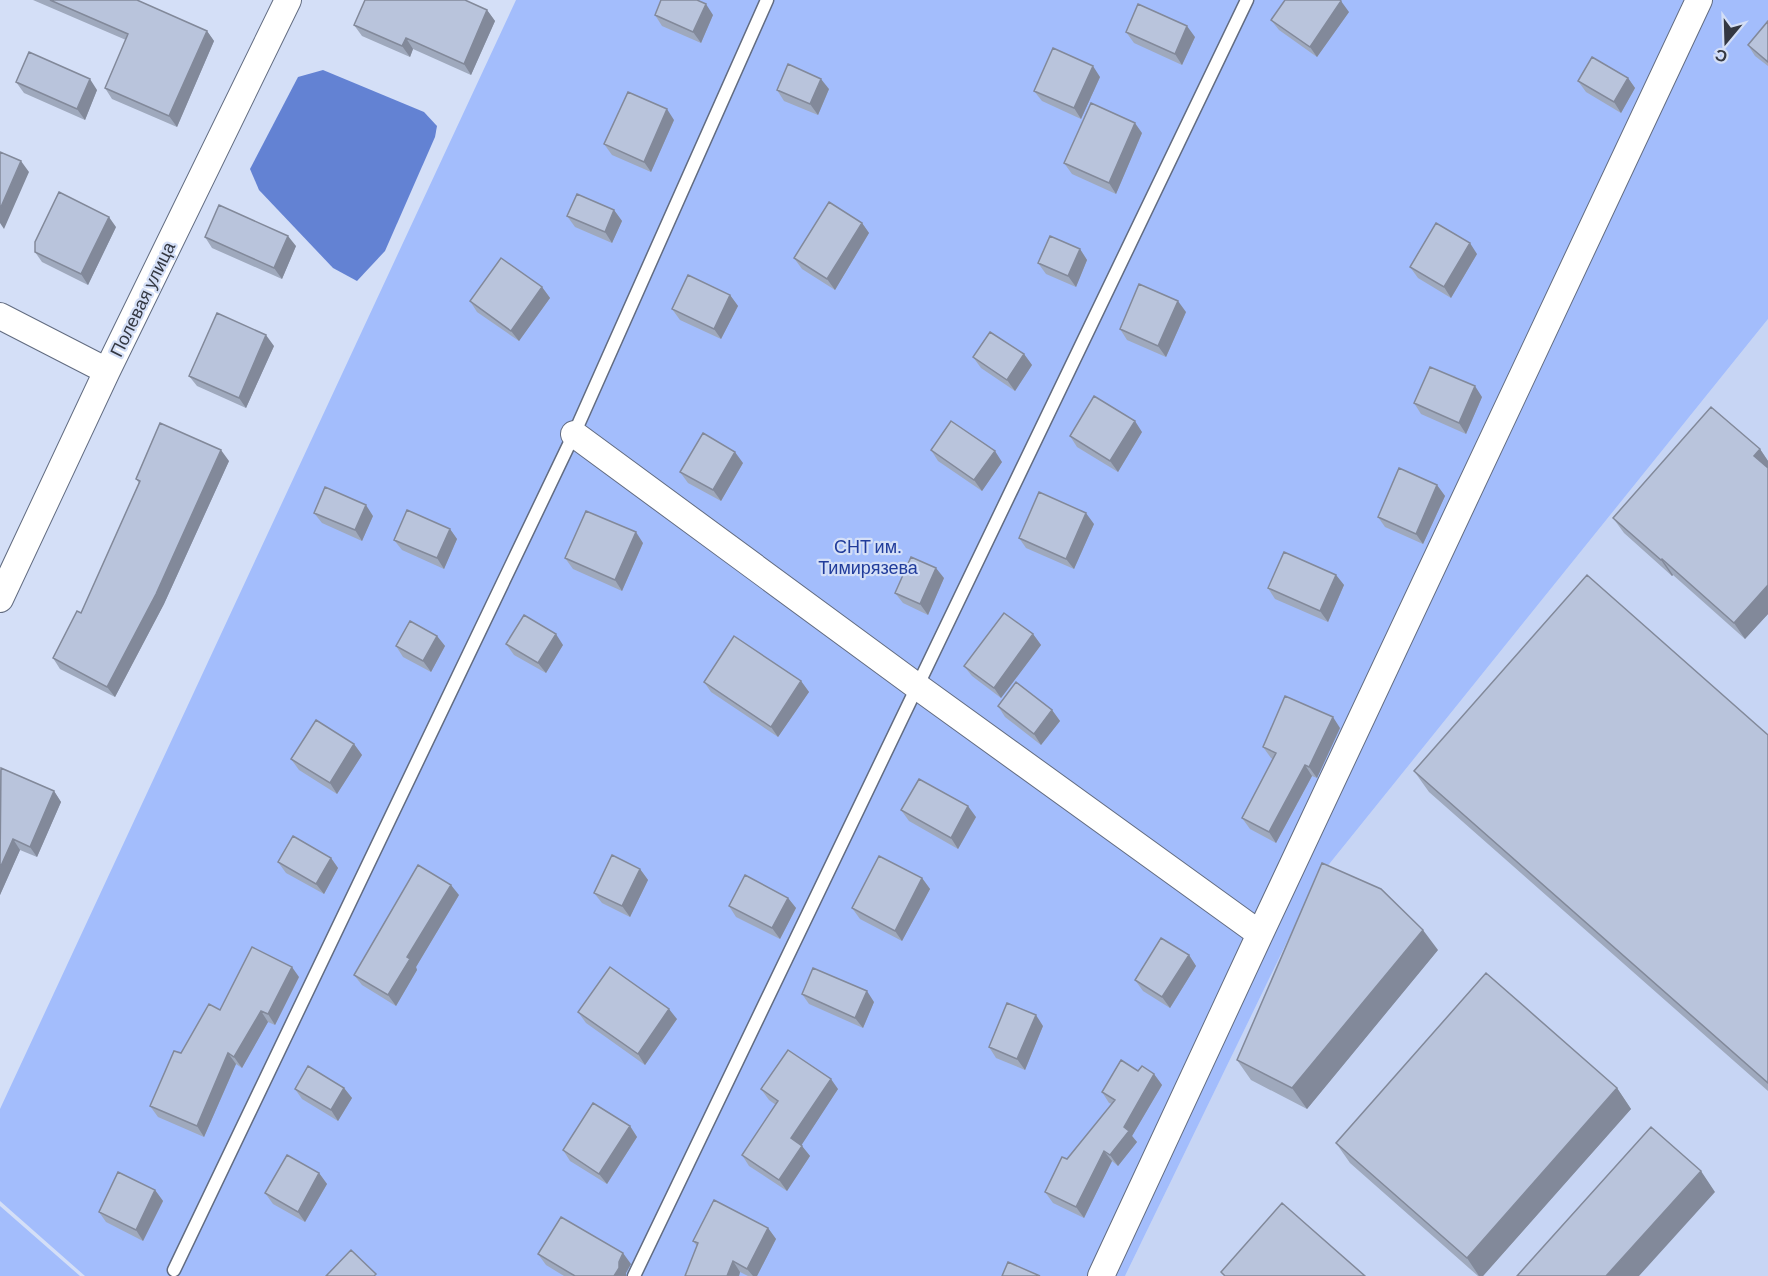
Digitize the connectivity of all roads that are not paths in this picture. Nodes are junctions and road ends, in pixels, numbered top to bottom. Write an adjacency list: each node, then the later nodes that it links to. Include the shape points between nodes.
1 (288, 0): 6 (street, Полевая улица)
2 (767, 0): 7 (lane)
3 (1247, 0): 9 (lane)
4 (1699, 0): 10 (street)
5 (0, 316): 6 (street)
6 (107, 370): 8 (street, Полевая улица)
7 (574, 434): 9 (street); 11 (lane)
8 (0, 599)
9 (918, 687): 10 (street); 12 (lane)
10 (1260, 934): 13 (street)
11 (174, 1270)
12 (634, 1276)
13 (1101, 1276)

